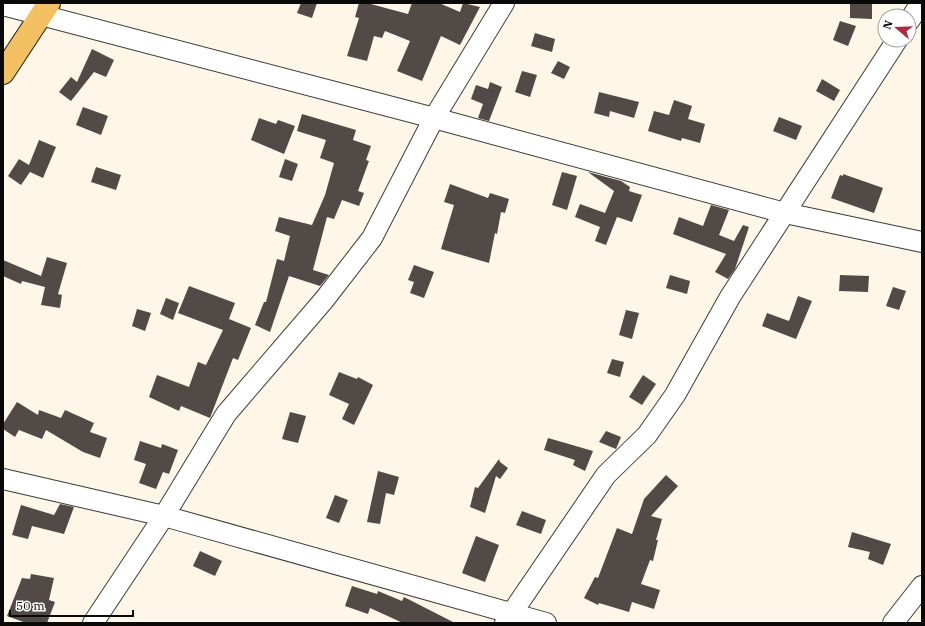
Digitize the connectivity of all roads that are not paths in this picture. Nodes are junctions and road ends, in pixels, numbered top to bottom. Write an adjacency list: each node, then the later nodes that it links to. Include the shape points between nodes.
1 (504, 3): 6 (street)
2 (3, 5): 3 (street)
3 (45, 9): 5 (main road); 6 (street)
4 (892, 48): 7 (street)
5 (3, 73)
6 (434, 118): 7 (street); 10 (street, via 372,238 324,300 226,414)
7 (785, 213): 8 (street); 12 (street, via 730,296 675,395 647,435 606,475)
8 (922, 242)
9 (3, 479): 10 (street)
10 (164, 516): 12 (street); 13 (street)
11 (922, 586): 15 (street)
12 (508, 618): 14 (street)
13 (93, 623)
14 (546, 623)
15 (893, 623)

